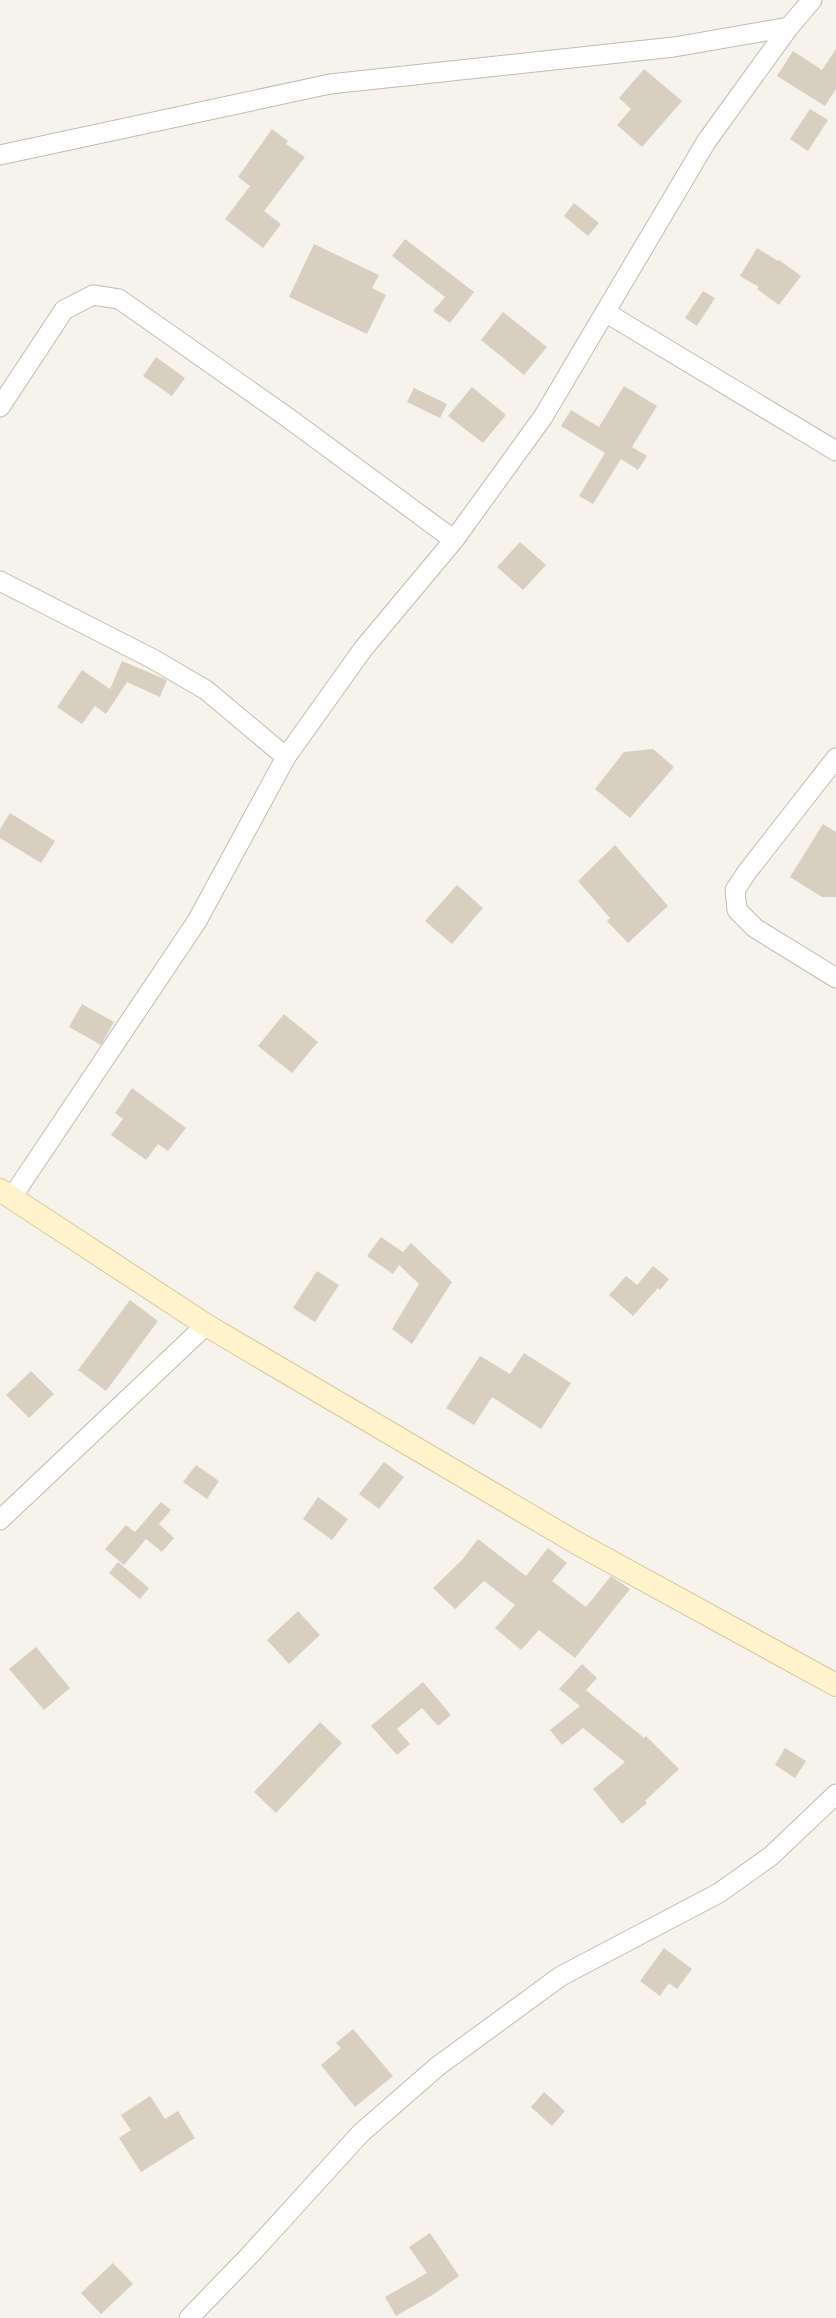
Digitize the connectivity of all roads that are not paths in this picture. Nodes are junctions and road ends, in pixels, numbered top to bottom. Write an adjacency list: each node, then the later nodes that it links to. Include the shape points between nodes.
1 (812, 0): 2 (street)
2 (789, 27): 3 (street, via 674,47 330,84); 4 (street, via 706,142)
3 (0, 155)
4 (605, 312): 6 (street); 7 (street, via 543,417)
5 (0, 407): 7 (street, via 64,310 93,295 119,299 287,417)
6 (836, 451)
7 (454, 540): 9 (street, via 363,649)
8 (0, 580): 9 (street, via 153,659 206,690)
9 (286, 757): 12 (street, via 198,921)
10 (836, 758): 11 (street, via 735,890 737,910 755,928)
11 (836, 978)
12 (6, 1194): 13 (street)
13 (206, 1325): 14 (street); 15 (street, via 576,1542)
14 (0, 1520)
15 (836, 1685)
16 (836, 1794): 17 (street, via 770,1856 719,1894 561,1976 438,2066 361,2133 249,2256)
17 (188, 2318)

